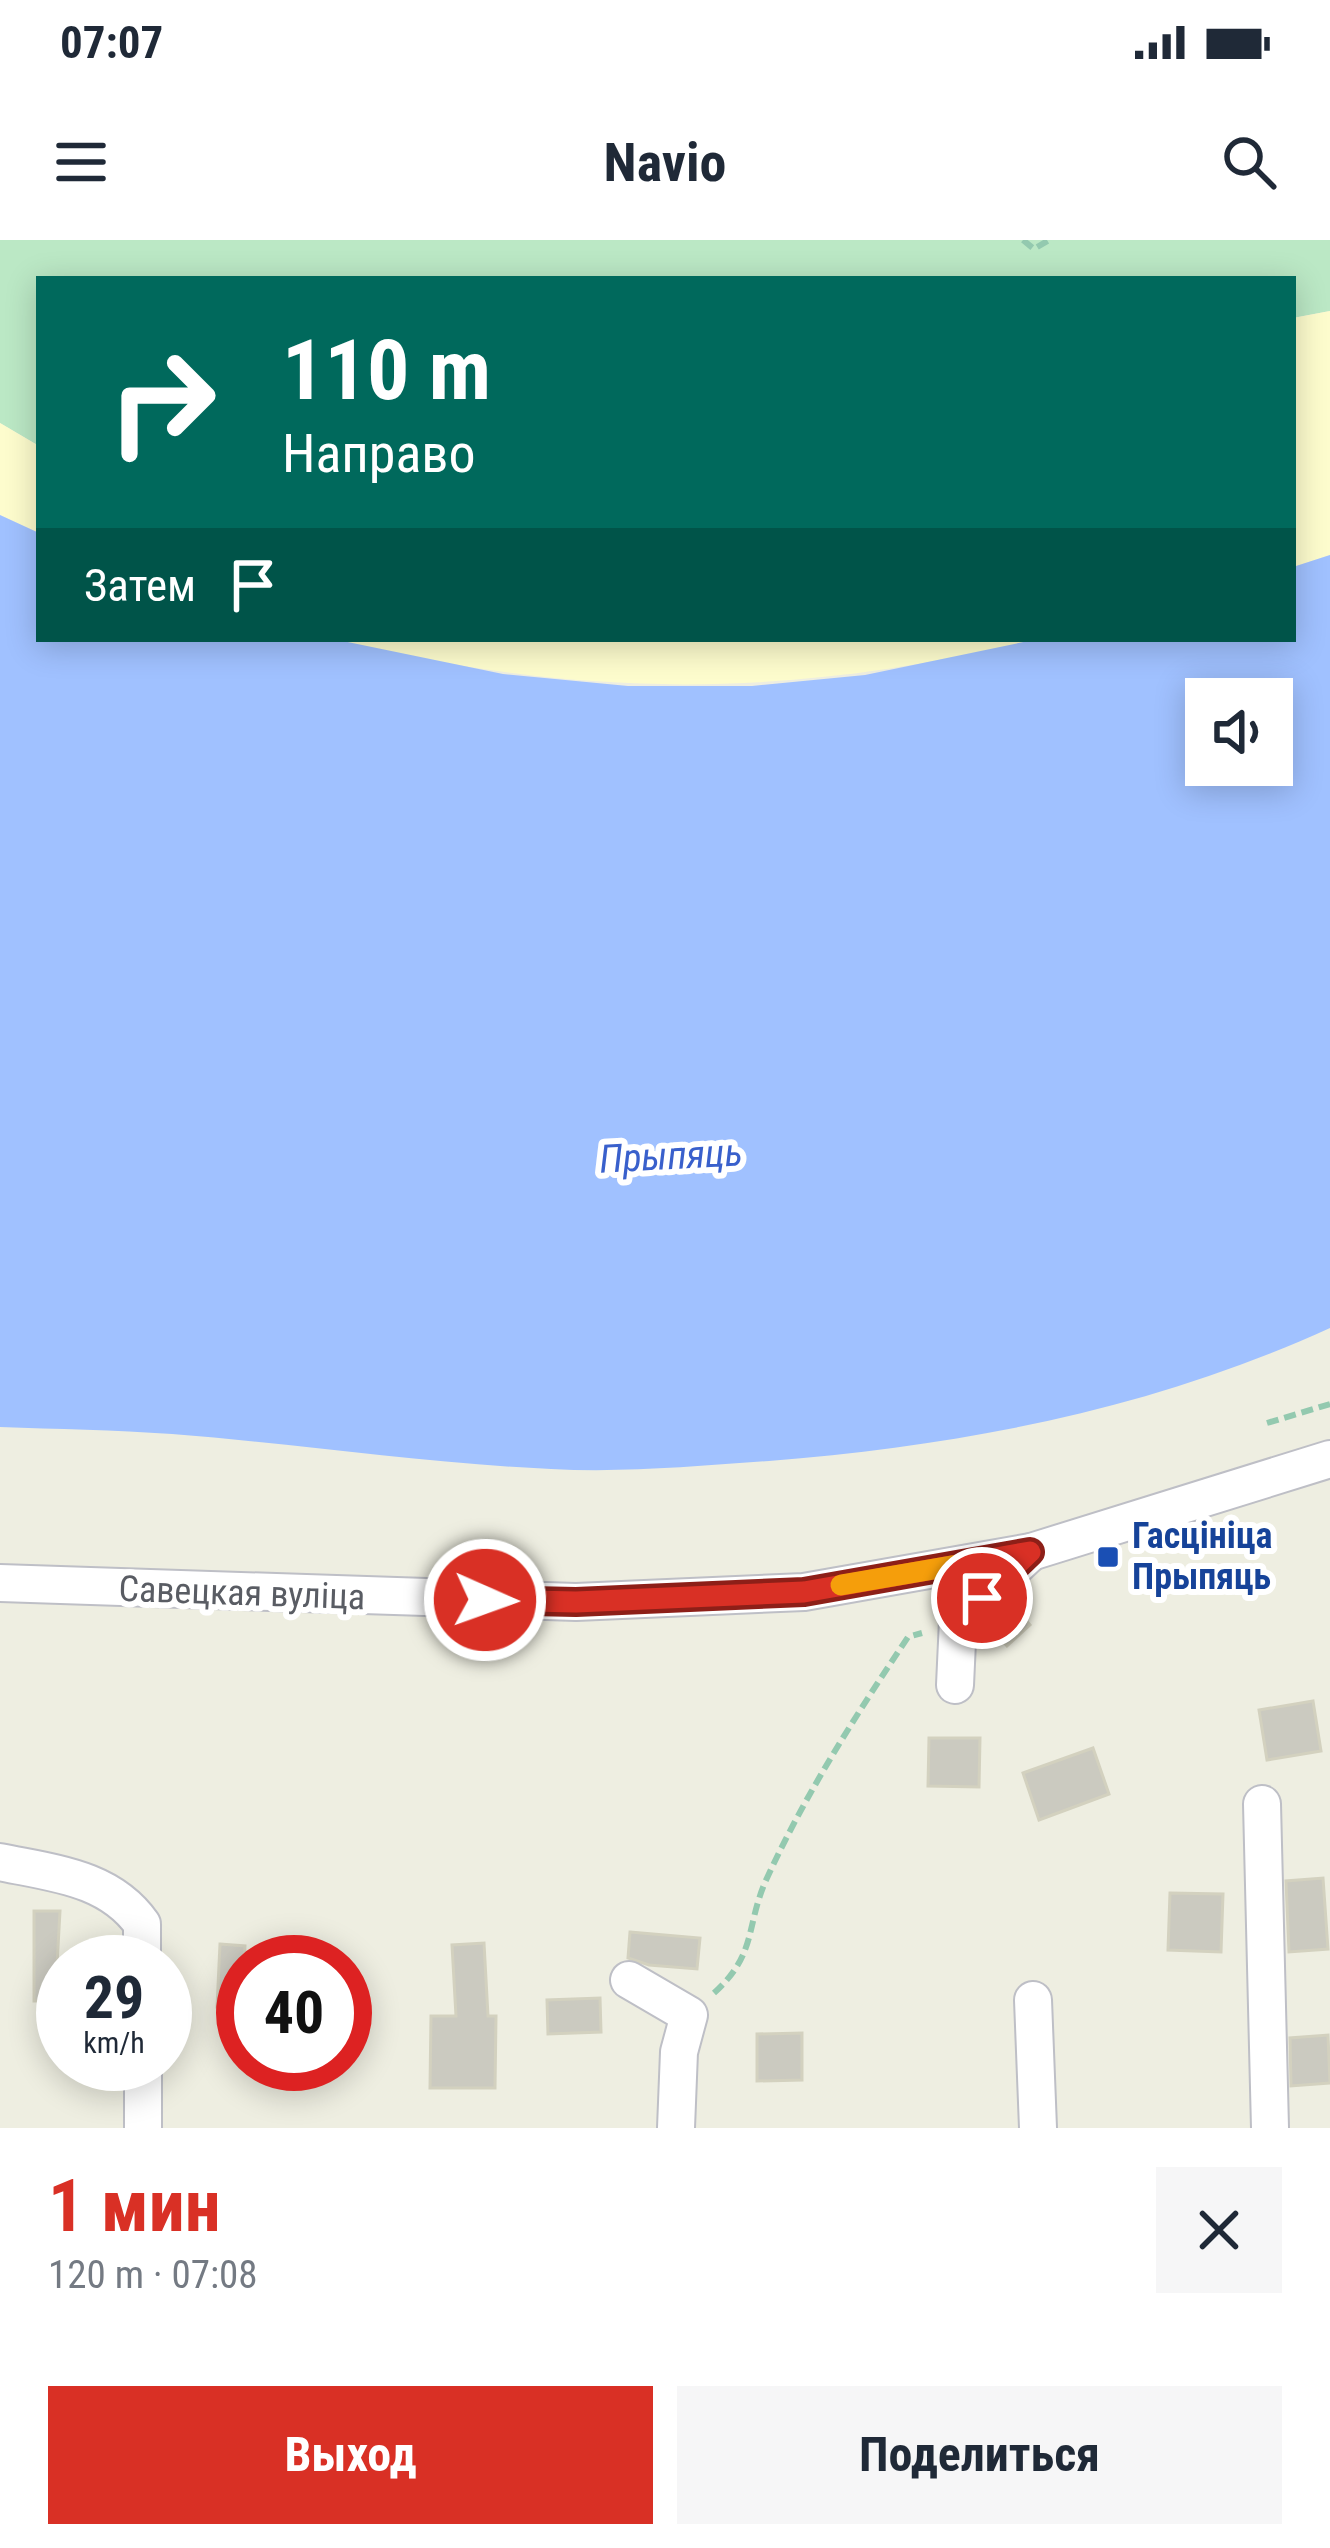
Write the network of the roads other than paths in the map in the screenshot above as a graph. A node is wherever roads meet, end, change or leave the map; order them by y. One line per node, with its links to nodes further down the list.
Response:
1 (1330, 1459): 2 (street, Савецкая вуліца)
2 (1030, 1552): 3 (street, Савецкая вуліца); 4 (street)
3 (0, 1583)
4 (955, 1685)
5 (1262, 1804): 14 (street)
6 (0, 1862): 7 (street)
7 (142, 1935)
8 (628, 1980): 12 (street)
9 (1033, 2000): 13 (street)
10 (143, 2091): 11 (street)
11 (143, 2128)
12 (676, 2128)
13 (1038, 2128)
14 (1270, 2128)

